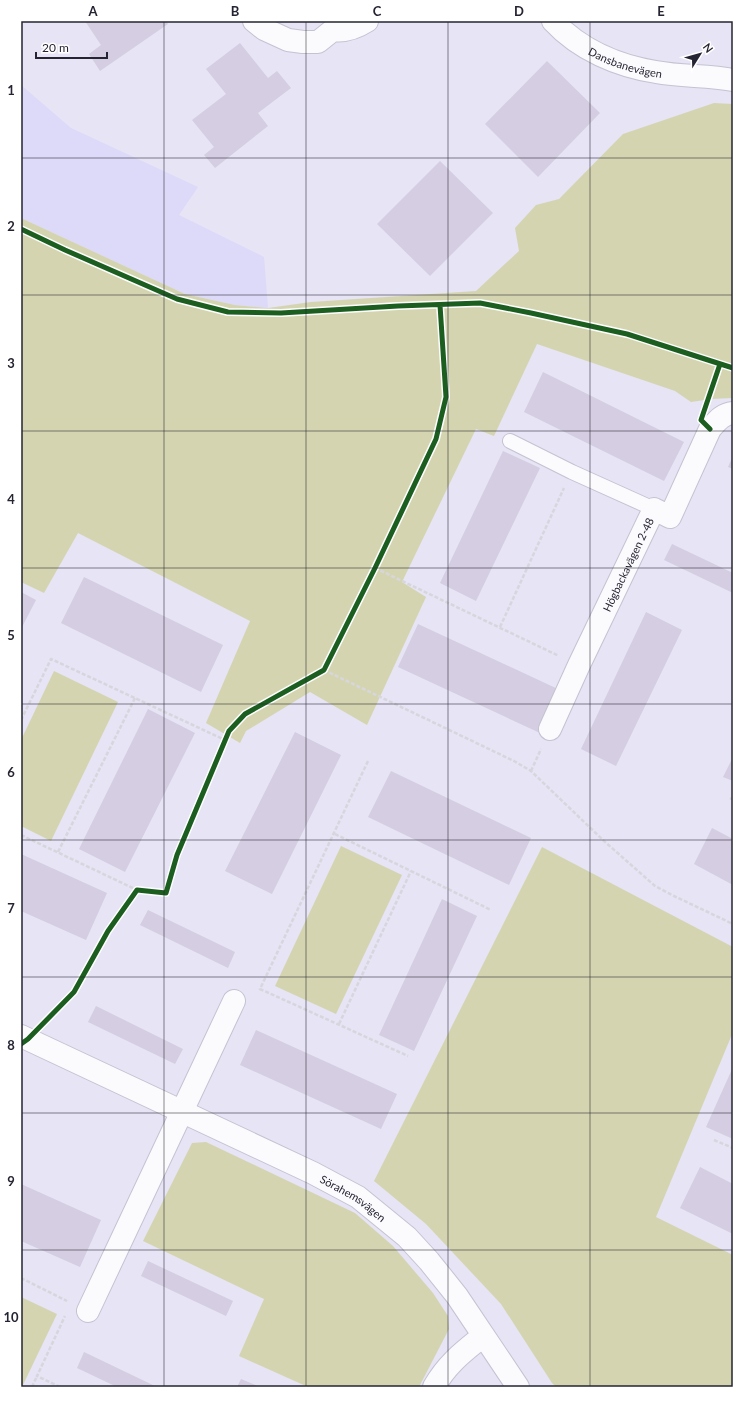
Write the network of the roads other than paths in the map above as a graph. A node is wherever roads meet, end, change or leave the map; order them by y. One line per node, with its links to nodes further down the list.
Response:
1 (254, 21): 4 (street)
2 (367, 21): 4 (street)
3 (553, 21): 5 (street, Dansbanevägen)
4 (330, 26)
5 (733, 80)
6 (733, 413): 8 (street, Högbackavägen 2-48)
7 (510, 441): 8 (lane)
8 (654, 509): 9 (street, Högbackavägen 2-48)
9 (550, 728)
10 (234, 1001): 12 (street)
11 (21, 1036): 12 (street, Sörahemsvägen)
12 (182, 1112): 13 (street); 14 (street, Sörahemsvägen)
13 (76, 1308)
14 (483, 1336): 15 (street); 16 (street, Sörahemsvägen)
15 (434, 1387)
16 (518, 1387)

